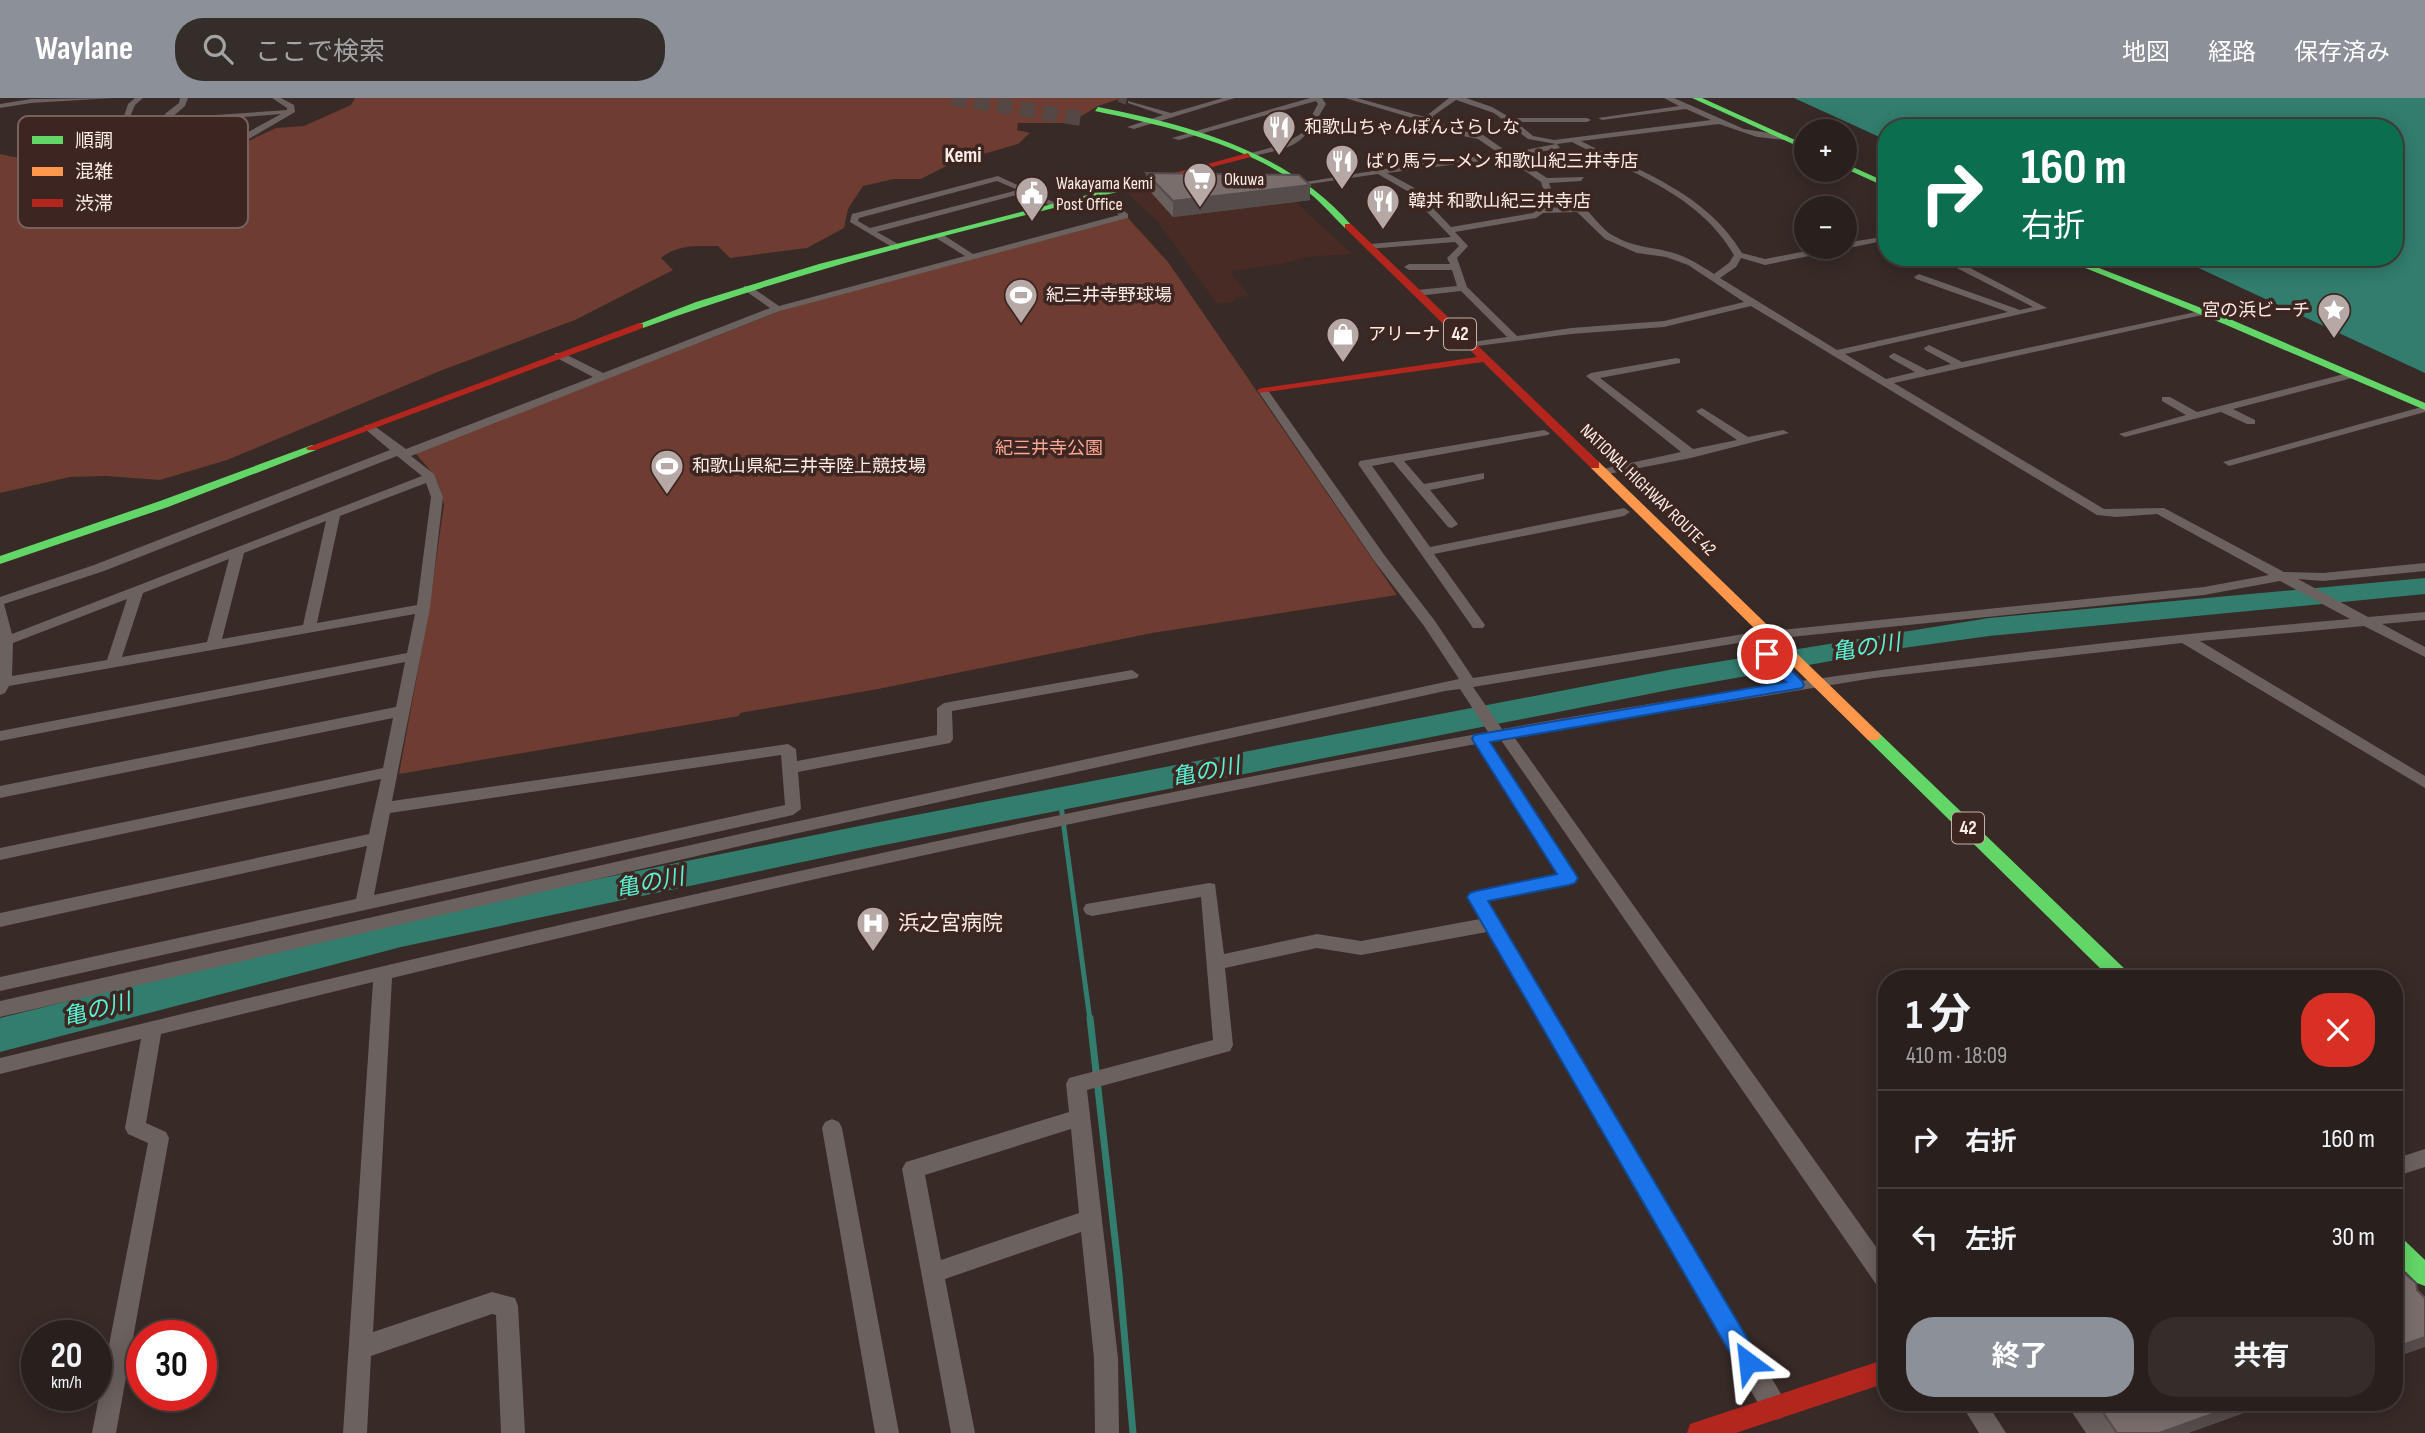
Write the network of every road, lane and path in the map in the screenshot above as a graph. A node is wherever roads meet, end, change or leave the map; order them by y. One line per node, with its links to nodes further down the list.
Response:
1 (110, 98): 10 (street)
2 (139, 98): 17 (street)
3 (184, 98): 18 (street)
4 (276, 98): 15 (street)
5 (1231, 98): 20 (street)
6 (1318, 98): 28 (street); 36 (street)
7 (1349, 98): 23 (street)
8 (1455, 98): 23 (street); 24 (street)
9 (1668, 98): 12 (street)
10 (76, 99): 13 (street)
11 (1130, 102): 20 (street)
12 (1693, 102): 21 (street); 26 (street); 31 (main road)
13 (3, 105): 16 (street)
14 (1098, 109): 20 (main road, NATIONAL HIGHWAY ROUTE 42 / 42)
15 (291, 111): 19 (street); 29 (street)
16 (8, 114)
17 (127, 116)
18 (168, 116)
19 (228, 116)
20 (1162, 117): 27 (street); 28 (main road, NATIONAL HIGHWAY ROUTE 42 / 42)
21 (1602, 118)
22 (1084, 119): 27 (main road, NATIONAL HIGHWAY ROUTE 42 / 42)
23 (1429, 120): 35 (street)
24 (1508, 120): 25 (street); 33 (street)
25 (1587, 120)
26 (1724, 121): 31 (street); 32 (street)
27 (1131, 127): 30 (main road, NATIONAL HIGHWAY ROUTE 42 / 42)
28 (1196, 133): 30 (street); 36 (main road, NATIONAL HIGHWAY ROUTE 42 / 42)
29 (248, 136)
30 (1176, 138): 36 (main road, NATIONAL HIGHWAY ROUTE 42 / 42)
31 (1785, 138): 34 (main road)
32 (1574, 140): 33 (street); 57 (street)
33 (1553, 142): 35 (street)
34 (1794, 142)
35 (1507, 156): 38 (street); 41 (street)
36 (1242, 157): 42 (main road, NATIONAL HIGHWAY ROUTE 42 / 42); 44 (main road); 75 (main road, NATIONAL HIGHWAY ROUTE 42 / 42)
37 (1857, 171): 40 (main road)
38 (1380, 172): 42 (street); 47 (street)
39 (1581, 179): 41 (street)
40 (1878, 180)
41 (1545, 181): 46 (street)
42 (1303, 183): 54 (main road, NATIONAL HIGHWAY ROUTE 42 / 42)
43 (1024, 191): 45 (street); 48 (street); 48 (street)
44 (1098, 193): 45 (main road); 59 (street)
45 (1056, 205): 49 (main road)
46 (1580, 209): 47 (street); 56 (street)
47 (1450, 230): 50 (street)
48 (869, 231): 53 (street)
49 (939, 236): 53 (main road); 59 (street)
50 (1458, 239): 54 (street); 63 (street)
51 (1873, 240): 52 (street)
52 (1857, 243)
53 (897, 247): 66 (main road)
54 (1370, 247): 68 (main road, NATIONAL HIGHWAY ROUTE 42 / 42)
55 (1686, 250): 56 (street)
56 (1668, 254): 64 (street)
57 (1739, 255): 58 (street); 64 (street)
58 (1794, 256)
59 (972, 257): 70 (street)
60 (1960, 266): 72 (street)
61 (2085, 266): 71 (main road)
62 (1409, 267): 63 (street)
63 (1454, 267): 67 (street)
64 (1715, 277): 69 (street)
65 (1919, 278): 72 (street)
66 (747, 288): 70 (street); 77 (main road)
67 (1462, 288): 68 (street); 73 (street)
68 (1417, 293): 75 (main road, NATIONAL HIGHWAY ROUTE 42 / 42)
69 (1752, 303): 73 (street); 76 (street)
70 (777, 309): 83 (street)
71 (2202, 312): 80 (street); 82 (main road)
72 (2019, 313): 76 (street)
73 (1515, 339): 75 (street)
74 (1929, 348): 80 (street)
75 (1471, 353): 85 (main road); 93 (main road, NATIONAL HIGHWAY ROUTE 42 / 42); 101 (main road, NATIONAL HIGHWAY ROUTE 42 / 42)
76 (1837, 353): 84 (street)
77 (559, 355): 83 (street); 92 (main road)
78 (1894, 356): 81 (street)
79 (1676, 361): 98 (street)
80 (1962, 366): 81 (street)
81 (1925, 373): 84 (street)
82 (2352, 375): 87 (main road); 88 (street)
83 (602, 377): 97 (street)
84 (1885, 382): 112 (street)
85 (1262, 391): 130 (street)
86 (2166, 399): 90 (street)
87 (2425, 408): 100 (street)
88 (2222, 409): 90 (street); 91 (street)
89 (1702, 411): 96 (street)
90 (2196, 416): 95 (street)
91 (2251, 422)
92 (369, 427): 97 (street); 110 (main road)
93 (1544, 433): 99 (street); 105 (main road, NATIONAL HIGHWAY ROUTE 42 / 42)
94 (1783, 433): 96 (street)
95 (2125, 434)
96 (1746, 441): 98 (street)
97 (403, 452): 103 (street); 114 (street)
98 (1691, 454): 101 (street)
99 (1396, 458): 104 (street); 109 (street)
100 (2229, 462)
101 (1602, 473): 121 (main road, NATIONAL HIGHWAY ROUTE 42 / 42)
102 (1480, 476): 104 (street)
103 (430, 477): 106 (street); 116 (street)
104 (1422, 488): 107 (street)
105 (1624, 512): 109 (street); 123 (main road, NATIONAL HIGHWAY ROUTE 42 / 42)
106 (334, 514): 108 (street); 120 (street)
107 (1452, 524)
108 (238, 551): 113 (street); 125 (street)
109 (1426, 552): 119 (street)
110 (0, 560)
111 (2425, 567): 112 (street)
112 (2287, 579): 118 (street); 121 (street)
113 (137, 590): 124 (street); 128 (street)
114 (0, 601)
115 (0, 607): 124 (street)
116 (423, 608): 120 (street); 127 (street)
117 (2425, 616): 118 (street)
118 (2362, 619): 122 (street); 126 (street)
119 (1478, 625)
120 (309, 628): 125 (street)
121 (1771, 637): 123 (street); 131 (main road, NATIONAL HIGHWAY ROUTE 42 / 42)
122 (2183, 637): 131 (street); 138 (street)
123 (1752, 639): 130 (street); 131 (main road, NATIONAL HIGHWAY ROUTE 42 / 42)
124 (4, 642): 132 (street)
125 (213, 645): 128 (street)
126 (2425, 653)
127 (413, 656): 133 (street); 134 (street)
128 (113, 663): 132 (street)
129 (1132, 675): 136 (street)
130 (1466, 684): 135 (street); 151 (street)
131 (1806, 684): 135 (street); 148 (main road, NATIONAL HIGHWAY ROUTE 42 / 42)
132 (1, 685)
133 (402, 711): 137 (street); 139 (street)
134 (0, 736)
135 (1495, 736): 146 (street); 149 (street); 160 (street)
136 (789, 768): 140 (street); 143 (street)
137 (390, 772): 140 (street); 142 (street)
138 (2425, 783)
139 (0, 792)
140 (383, 808): 141 (street)
141 (377, 838): 143 (street); 145 (street)
142 (0, 854)
143 (364, 902): 150 (street)
144 (1092, 909): 147 (street)
145 (0, 920)
146 (1492, 924): 147 (street); 165 (street)
147 (1217, 963): 154 (street)
148 (2113, 970)
149 (383, 973): 152 (street); 163 (street)
150 (0, 984)
151 (0, 1009)
152 (152, 1029): 153 (street); 167 (street)
153 (0, 1066)
154 (1079, 1118): 158 (street); 161 (street)
155 (832, 1128): 170 (street)
156 (2425, 1158): 157 (street)
157 (2403, 1165)
158 (1090, 1219): 161 (street); 172 (street)
159 (2403, 1254): 162 (main road)
160 (1878, 1268)
161 (933, 1273): 171 (street)
162 (2425, 1275)
163 (360, 1348): 168 (street); 169 (street)
164 (1878, 1374): 165 (main road)
165 (1775, 1408): 173 (main road)
166 (1978, 1411): 174 (street)
167 (104, 1433)
168 (355, 1433)
169 (513, 1433)
170 (887, 1433)
171 (962, 1433)
172 (1107, 1433)
173 (1699, 1433)
174 (1994, 1433)

